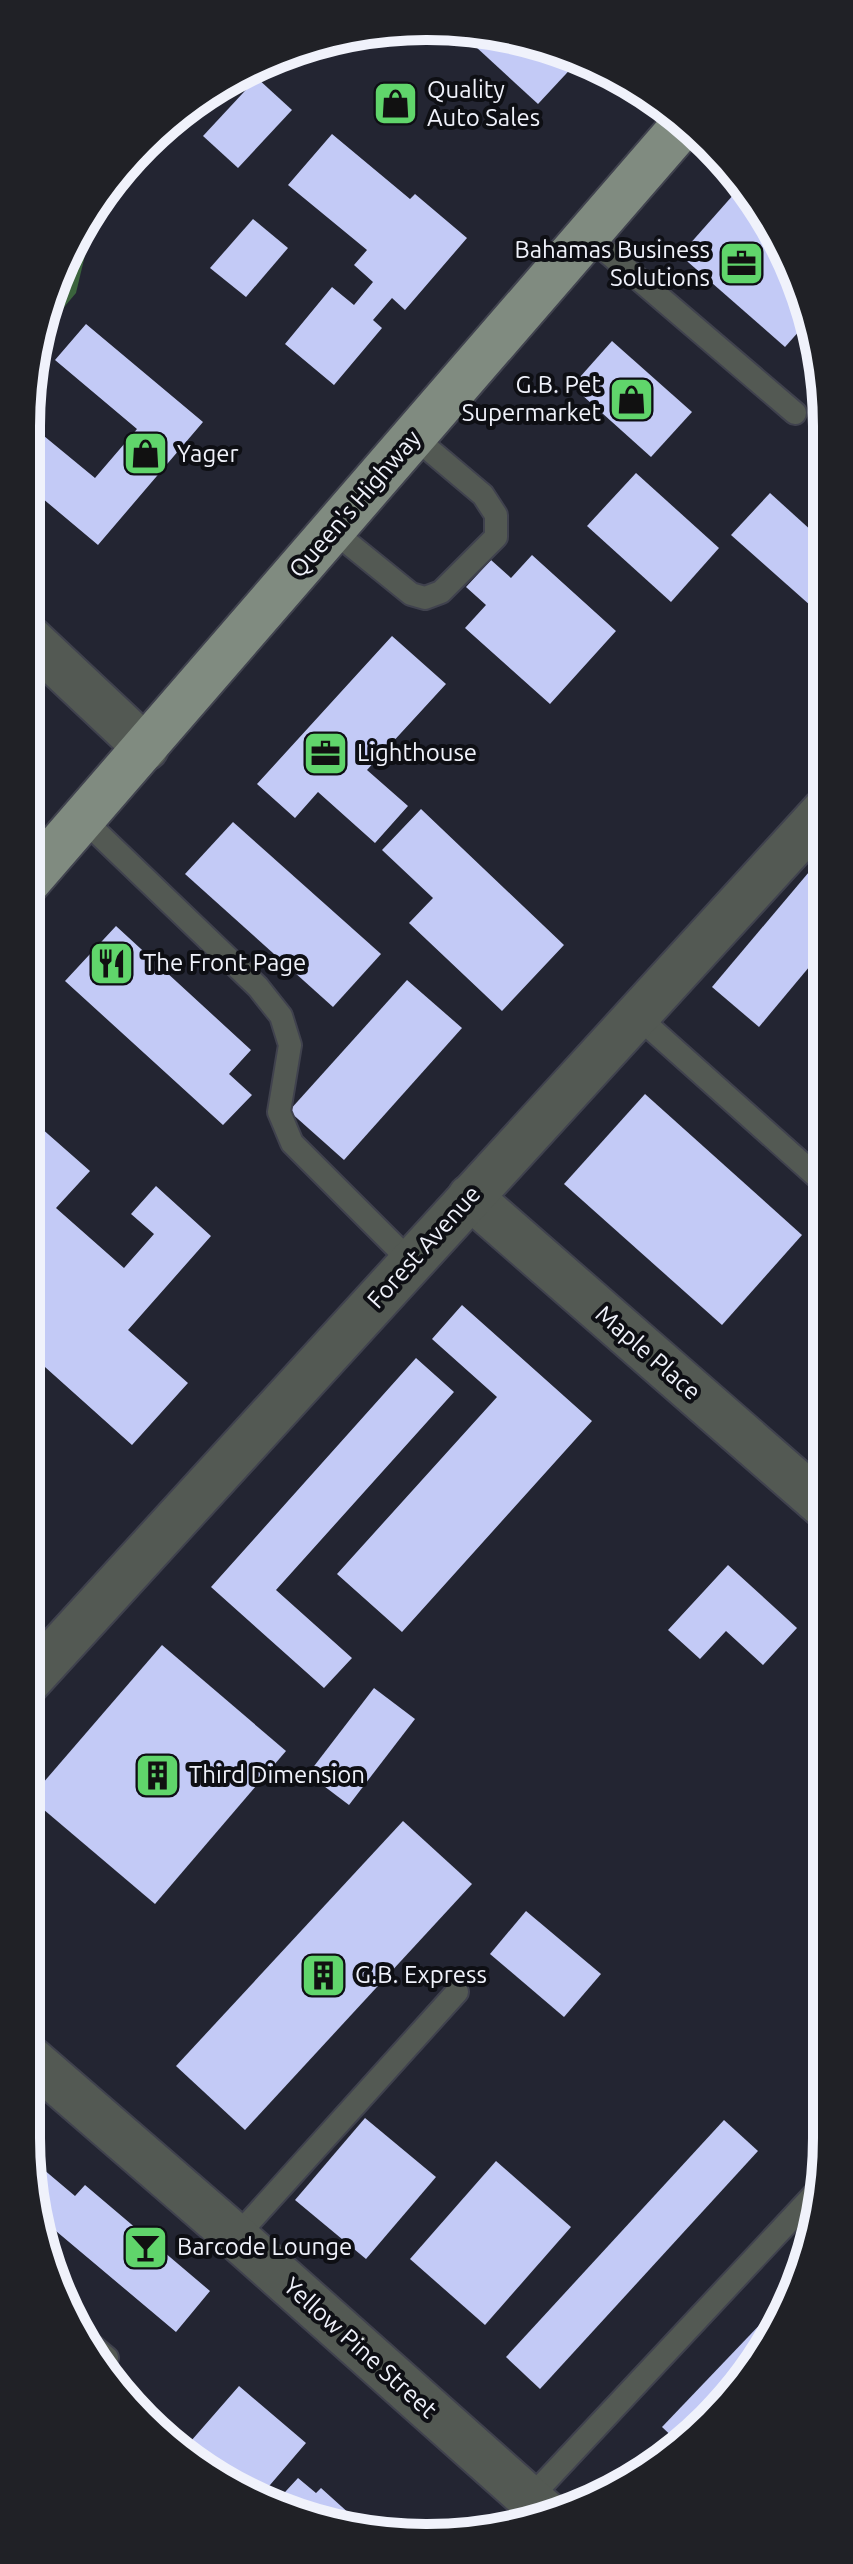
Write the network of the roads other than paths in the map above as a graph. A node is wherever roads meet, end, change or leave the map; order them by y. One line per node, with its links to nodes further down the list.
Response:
1 (677, 132): 2 (main road, Queen's Highway)
2 (587, 235): 3 (lane); 4 (main road, Queen's Highway)
3 (795, 413)
4 (413, 436): 5 (main road, Queen's Highway); 5 (lane)
5 (332, 530): 7 (main road, Queen's Highway)
6 (40, 648): 7 (street)
7 (146, 748): 8 (main road, Queen's Highway)
8 (83, 819): 10 (main road, Queen's Highway); 14 (lane)
9 (813, 823): 11 (street, Forest Avenue)
10 (40, 868)
11 (636, 1015): 12 (lane); 13 (street, Forest Avenue)
12 (813, 1173)
13 (470, 1197): 14 (street, Forest Avenue); 15 (street, Maple Place)
14 (411, 1262): 16 (street, Forest Avenue)
15 (813, 1497)
16 (40, 1669)
17 (457, 1992): 20 (lane)
18 (40, 2067): 20 (street, Yellow Pine Street)
19 (808, 2202): 21 (lane)
20 (236, 2237): 21 (street, Yellow Pine Street)
21 (540, 2507)

